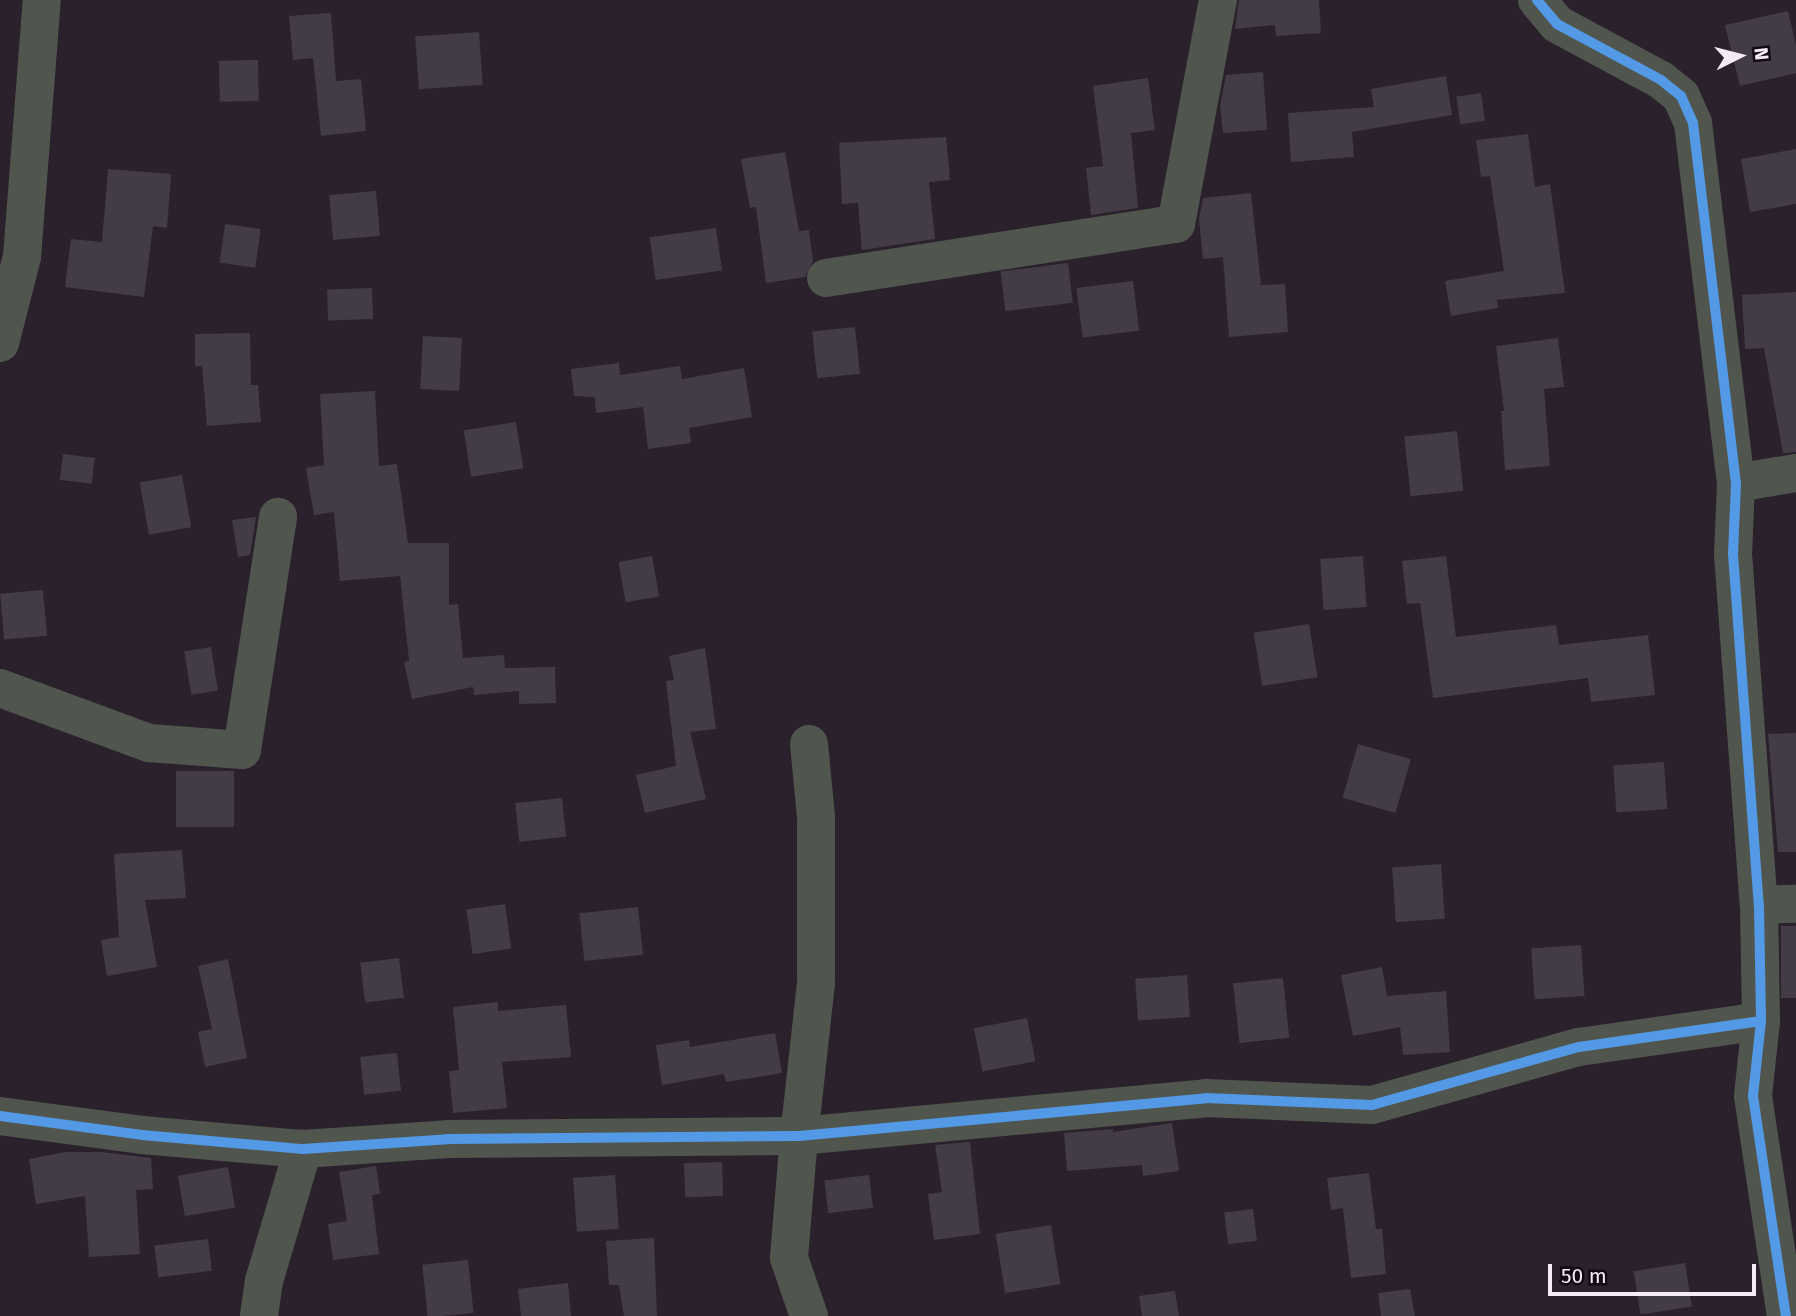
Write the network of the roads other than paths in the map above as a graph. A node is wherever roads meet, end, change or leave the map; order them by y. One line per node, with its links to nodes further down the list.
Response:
1 (41, 0): 5 (street)
2 (1218, 0): 4 (street)
3 (1537, 0): 7 (street)
4 (826, 278)
5 (0, 343)
6 (1796, 473): 7 (street)
7 (1736, 483): 12 (street)
8 (278, 517): 9 (street)
9 (0, 688)
10 (809, 744): 15 (street)
11 (1796, 904): 12 (street)
12 (1759, 905): 13 (street)
13 (1762, 1021): 15 (street); 19 (street)
14 (0, 1116): 16 (street)
15 (799, 1136): 16 (street); 18 (street)
16 (303, 1149): 17 (street)
17 (259, 1316)
18 (809, 1316)
19 (1786, 1316)

